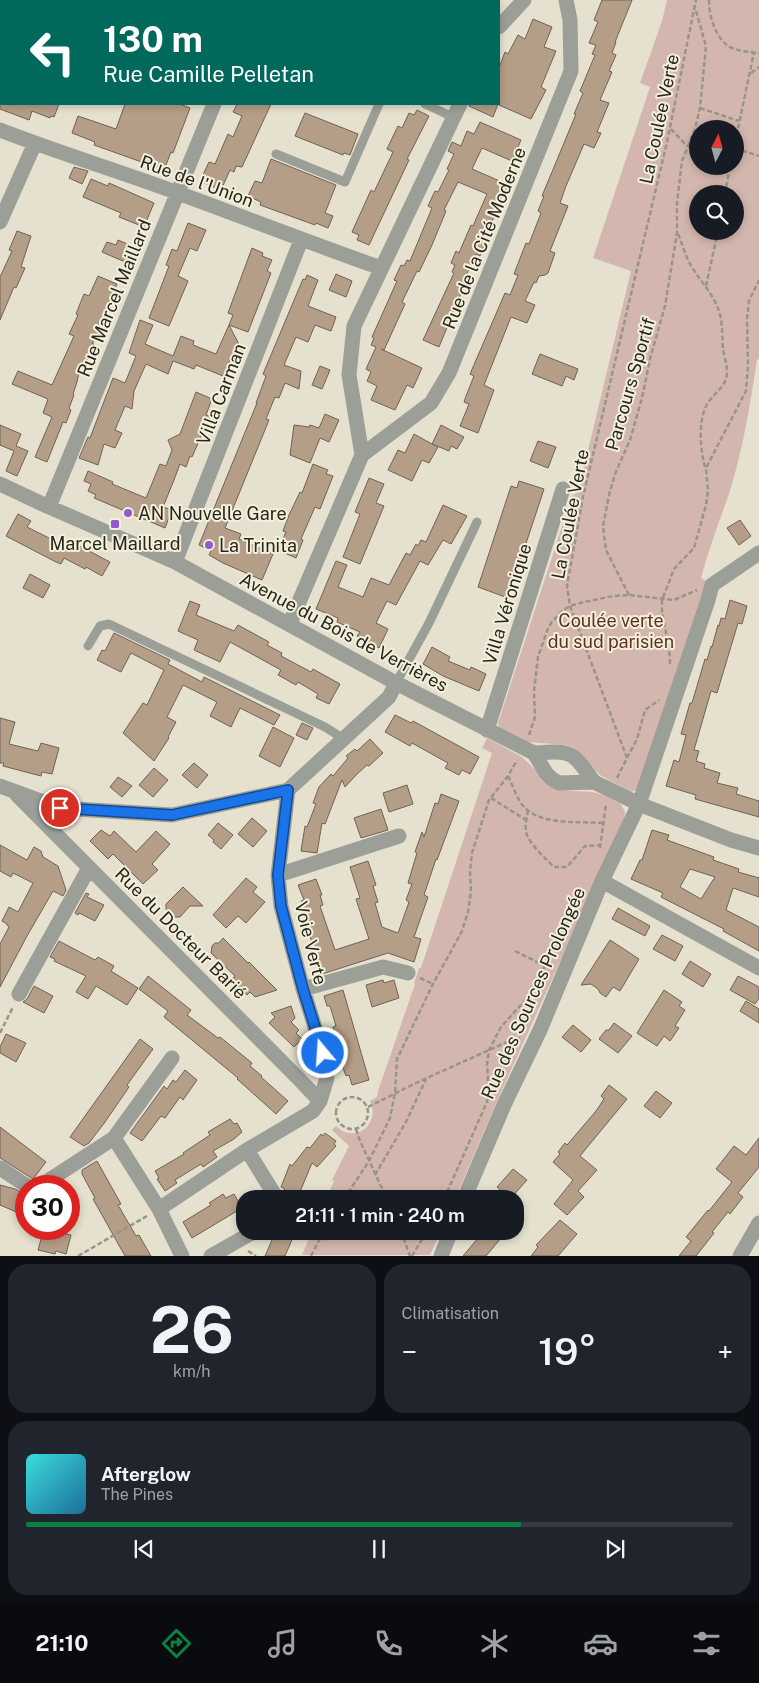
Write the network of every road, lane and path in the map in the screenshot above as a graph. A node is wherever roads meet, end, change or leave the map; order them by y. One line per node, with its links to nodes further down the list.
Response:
1 (524, 0): 6 (street)
2 (566, 0): 33 (street, Rue de la Cité Moderne)
3 (696, 0): 5 (path, La Coulée Verte)
4 (708, 0): 7 (path)
5 (695, 9): 14 (path, Parcours Sportif); 18 (path, La Coulée Verte)
6 (500, 26)
7 (754, 52): 8 (path); 10 (path)
8 (759, 53)
9 (759, 67): 10 (path)
10 (750, 74): 17 (path)
11 (214, 105): 25 (street, Rue Marcel Maillard)
12 (379, 105): 23 (lane)
13 (430, 105): 15 (lane)
14 (700, 108): 16 (path); 21 (path, Parcours Sportif)
15 (457, 110): 30 (street)
16 (734, 120)
17 (740, 120)
18 (670, 128): 21 (path); 44 (path, La Coulée Verte)
19 (0, 130): 20 (street, Rue de l'Union)
20 (35, 144): 25 (street, Rue de l'Union); 26 (street)
21 (687, 146): 27 (path, Parcours Sportif)
22 (744, 151): 24 (path)
23 (276, 154)
24 (759, 156)
25 (177, 192): 28 (street, Rue de l'Union); 37 (street, Rue Marcel Maillard)
26 (0, 222)
27 (677, 233): 32 (path, Parcours Sportif); 42 (path, Parcours Sportif)
28 (301, 240): 30 (street, Rue de l'Union); 40 (street, Villa Carman)
29 (716, 240): 32 (path)
30 (381, 268): 33 (street)
31 (759, 280): 34 (path)
32 (706, 286): 34 (path, Parcours Sportif)
33 (362, 454): 45 (street)
34 (706, 468): 43 (path, Parcours Sportif)
35 (0, 484): 37 (street, Avenue du Bois de Verrières)
36 (563, 489): 50 (street, Villa Véronique)
37 (49, 507): 40 (street, Avenue du Bois de Verrières)
38 (477, 522): 48 (lane)
39 (759, 552): 41 (street)
40 (175, 562): 45 (street, Avenue du Bois de Verrières)
41 (712, 585): 43 (path); 61 (street, Rue des Sources Prolongée)
42 (629, 595): 43 (path); 44 (path)
43 (662, 600): 47 (path)
44 (570, 606): 52 (path); 53 (path, La Coulée Verte)
45 (290, 623): 48 (street, Avenue du Bois de Verrières)
46 (88, 646): 51 (lane)
47 (670, 665)
48 (396, 683): 50 (street, Avenue du Bois de Verrières); 51 (street)
49 (662, 693): 53 (path)
50 (487, 730): 52 (street, Avenue du Bois de Verrières)
51 (344, 739): 57 (street)
52 (528, 750): 54 (path); 55 (street); 55 (street)
53 (627, 758): 58 (path)
54 (508, 776): 60 (path); 62 (path)
55 (594, 782): 58 (street)
56 (0, 786): 59 (street)
57 (288, 790): 59 (street); 70 (street, Voie Verte)
58 (611, 791): 61 (street); 64 (path)
59 (14, 792): 69 (street, Rue du Docteur Barié)
60 (491, 798): 63 (path); 84 (path)
61 (639, 804): 67 (street); 71 (street, Rue des Sources Prolongée)
62 (528, 810): 63 (path); 64 (path)
63 (526, 820): 66 (path)
64 (603, 823): 66 (path)
65 (399, 836): 70 (street)
66 (601, 845): 68 (path)
67 (759, 848)
68 (598, 856)
69 (90, 868): 78 (street); 85 (street, Rue du Docteur Barié)
70 (278, 875): 77 (street, Voie Verte)
71 (602, 881): 75 (street); 80 (street, Rue des Sources Prolongée)
72 (578, 897): 74 (path)
73 (515, 951): 74 (path)
74 (545, 966): 81 (path)
75 (759, 968)
76 (408, 973): 77 (street)
77 (303, 989): 85 (street, Voie Verte)
78 (20, 994): 79 (path)
79 (0, 1033)
80 (534, 1042): 81 (path); 99 (street, Rue des Sources Prolongée)
81 (489, 1050): 83 (path); 98 (path)
82 (172, 1058): 88 (street)
83 (426, 1078): 84 (path); 93 (path)
84 (395, 1093): 86 (path); 90 (path)
85 (320, 1101): 89 (street)
86 (368, 1107): 87 (path); 87 (path)
87 (356, 1129): 90 (path)
88 (114, 1138): 92 (street); 100 (street)
89 (247, 1150): 95 (street); 100 (street)
90 (369, 1161): 93 (path); 96 (path)
91 (0, 1168): 94 (street)
92 (57, 1175)
93 (375, 1175): 97 (path)
94 (15, 1178)
95 (272, 1190)
96 (350, 1190)
97 (382, 1190)
98 (448, 1190)
99 (468, 1190)
100 (159, 1209): 107 (path); 108 (street)
101 (759, 1223): 113 (street)
102 (239, 1240): 109 (street)
103 (319, 1240): 110 (path)
104 (405, 1240): 111 (path)
105 (421, 1240): 111 (path)
106 (447, 1240): 112 (street)
107 (78, 1256)
108 (182, 1256)
109 (211, 1256)
110 (311, 1256)
111 (411, 1256)
112 (441, 1256)
113 (740, 1256)

